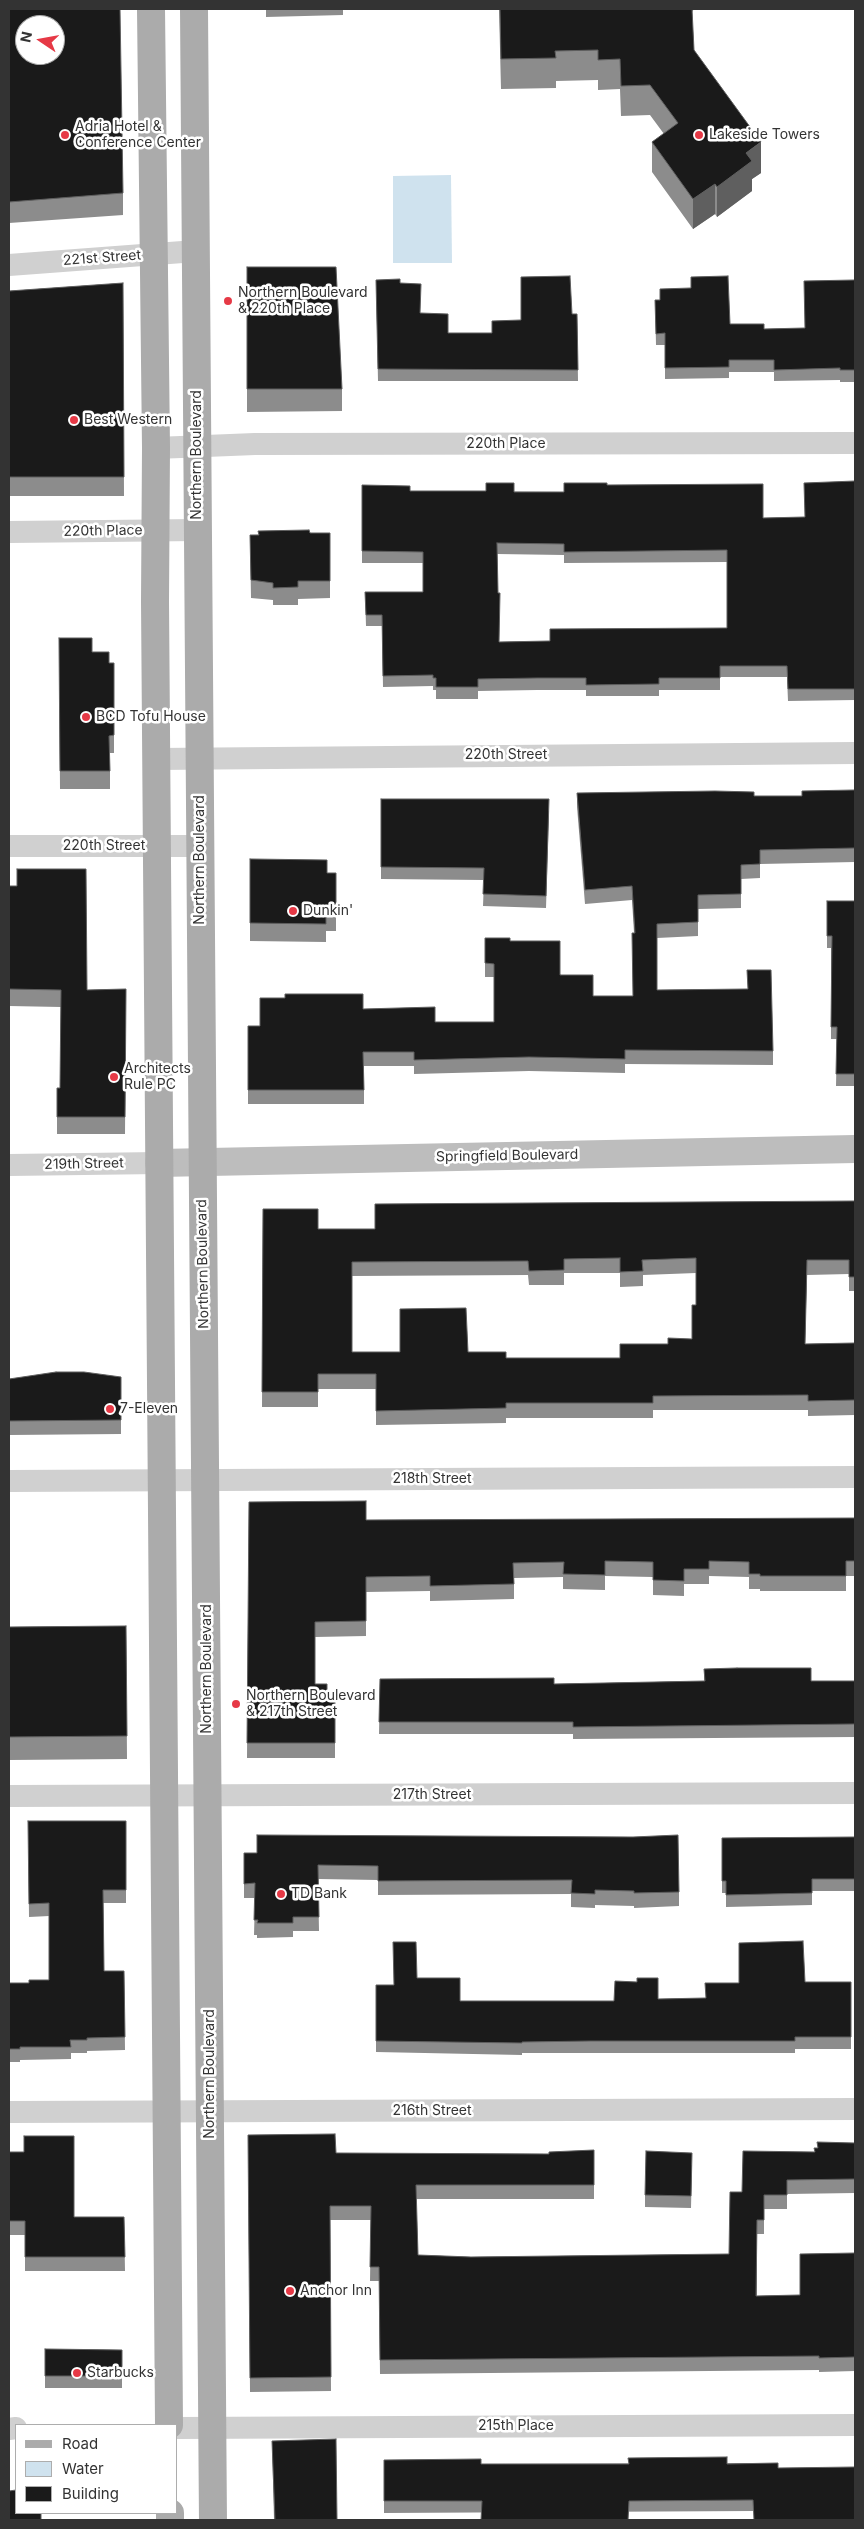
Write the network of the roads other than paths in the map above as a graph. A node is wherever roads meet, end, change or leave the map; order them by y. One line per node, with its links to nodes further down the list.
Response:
1 (151, 9): 4 (main road)
2 (194, 9): 3 (main road, Northern Boulevard)
3 (196, 251): 4 (street, 221st Street); 7 (main road, Northern Boulevard)
4 (153, 255): 5 (street, 221st Street); 8 (main road)
5 (9, 266)
6 (855, 443): 7 (street, 220th Place)
7 (198, 446): 8 (street, 220th Place); 10 (main road, Northern Boulevard)
8 (156, 448): 9 (main road)
9 (155, 530): 10 (street, 220th Place); 11 (street, 220th Place); 14 (main road)
10 (198, 530): 13 (main road, Northern Boulevard)
11 (9, 532)
12 (855, 752): 13 (street, 220th Street)
13 (200, 758): 14 (street, 220th Street); 17 (main road, Northern Boulevard)
14 (157, 759): 16 (main road)
15 (9, 846): 16 (street, 220th Street)
16 (157, 846): 17 (street, 220th Street); 19 (main road)
17 (200, 846): 20 (main road, Northern Boulevard)
18 (855, 1149): 20 (main road, Springfield Boulevard)
19 (160, 1163): 20 (main road, Springfield Boulevard); 21 (street, 219th Street); 23 (main road)
20 (203, 1163): 24 (main road, Northern Boulevard)
21 (9, 1165)
22 (855, 1477): 24 (street, 218th Street)
23 (162, 1480): 24 (street, 218th Street); 25 (street, 218th Street); 28 (main road)
24 (205, 1480): 29 (main road, Northern Boulevard)
25 (9, 1481)
26 (855, 1793): 29 (street, 217th Street)
27 (9, 1796): 28 (street, 217th Street)
28 (164, 1796): 29 (street, 217th Street); 33 (main road)
29 (208, 1796): 31 (main road, Northern Boulevard)
30 (855, 2109): 31 (street, 216th Street)
31 (210, 2111): 33 (street, 216th Street); 37 (main road, Northern Boulevard)
32 (9, 2112): 33 (street, 216th Street)
33 (167, 2112): 34 (main road)
34 (169, 2424)
35 (855, 2425): 37 (street, 215th Place)
36 (178, 2428): 37 (street, 215th Place)
37 (213, 2428): 38 (main road, Northern Boulevard)
38 (213, 2520)

